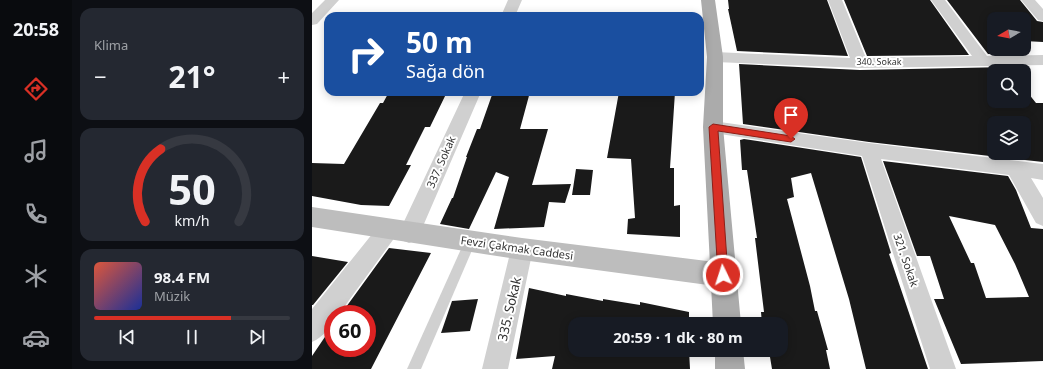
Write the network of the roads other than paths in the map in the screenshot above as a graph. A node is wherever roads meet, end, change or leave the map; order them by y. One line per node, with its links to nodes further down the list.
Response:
1 (332, 0): 9 (street)
2 (515, 0): 7 (street)
3 (708, 0): 10 (main road)
4 (835, 0): 13 (street)
5 (938, 0): 12 (street)
6 (1028, 0): 8 (street)
7 (510, 12)
8 (1043, 17)
9 (312, 21)
10 (714, 57): 13 (street, 340. Sokak); 15 (main road)
11 (1043, 60): 12 (street, 340. Sokak)
12 (982, 61): 13 (street, 340. Sokak)
13 (860, 63)
14 (471, 96): 21 (street, 337. Sokak)
15 (713, 127): 16 (street); 24 (main road)
16 (869, 150): 17 (street); 31 (street, 321. Sokak)
17 (1015, 168): 18 (street); 20 (street)
18 (1043, 172)
19 (312, 217): 21 (main road, Fevzi Çakmak Caddesi)
20 (1043, 217)
21 (399, 231): 22 (main road, Fevzi Çakmak Caddesi); 26 (street, 337. Sokak)
22 (470, 241): 23 (main road, Fevzi Çakmak Caddesi); 28 (lane)
23 (522, 249): 24 (main road, Fevzi Çakmak Caddesi); 29 (street, 335. Sokak)
24 (723, 275): 25 (main road)
25 (726, 317)
26 (312, 329)
27 (729, 357): 30 (main road)
28 (414, 369)
29 (495, 369)
30 (730, 369)
31 (943, 369)

